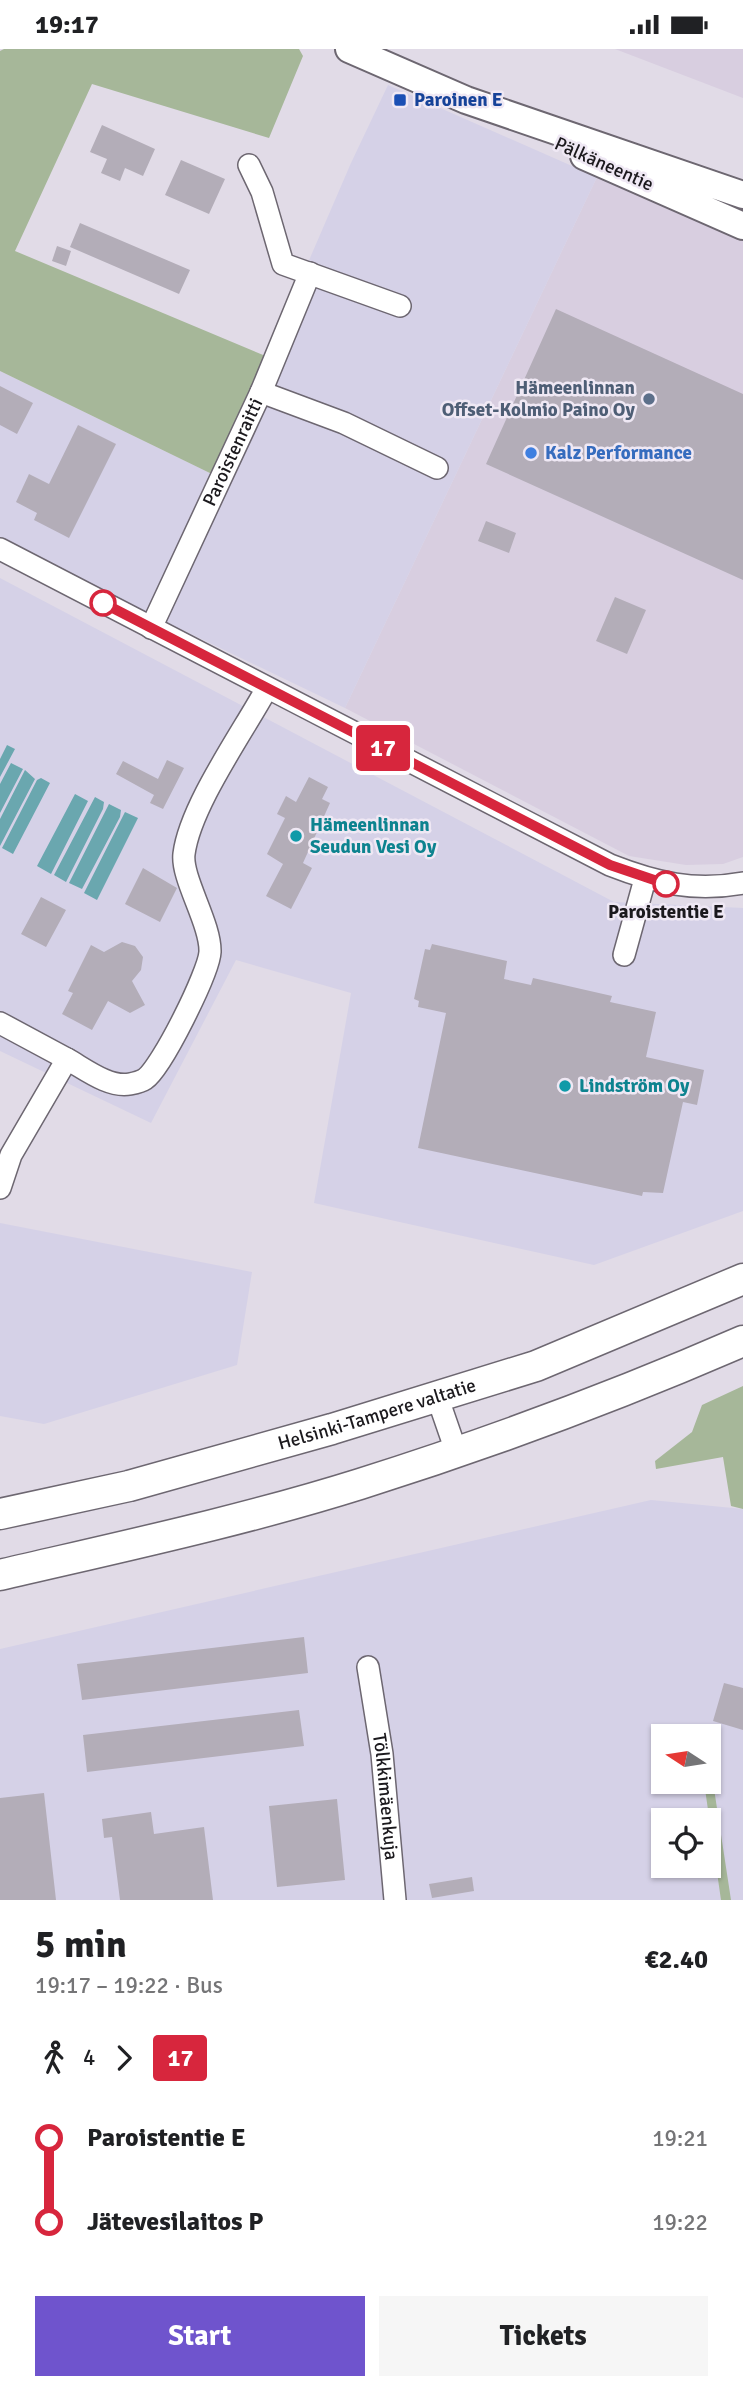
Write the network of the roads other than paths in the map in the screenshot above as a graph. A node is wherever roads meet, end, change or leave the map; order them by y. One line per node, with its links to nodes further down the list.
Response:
1 (349, 49): 2 (main road, Pälkäneentie)
2 (466, 100): 4 (main road, Pälkäneentie); 5 (main road, Pälkäneentie)
3 (249, 165): 6 (street)
4 (743, 195)
5 (743, 226)
6 (310, 273): 7 (street); 8 (street, Paroistenraitti)
7 (400, 306)
8 (261, 392): 9 (street); 11 (street, Paroistenraitti)
9 (437, 468)
10 (0, 549): 11 (street)
11 (150, 628): 12 (street)
12 (267, 688): 13 (street); 17 (street)
13 (645, 879): 14 (street); 15 (street)
14 (743, 883)
15 (624, 955)
16 (0, 1023): 17 (street)
17 (67, 1059): 18 (street)
18 (0, 1188)
19 (743, 1279): 21 (highway, Helsinki-Tampere valtatie)
20 (743, 1341): 22 (highway)
21 (437, 1396): 22 (street); 23 (highway, Helsinki-Tampere valtatie)
22 (456, 1451): 24 (highway)
23 (0, 1514)
24 (0, 1575)
25 (368, 1667): 26 (street, Tölkkimäenkuja)
26 (395, 1900)

